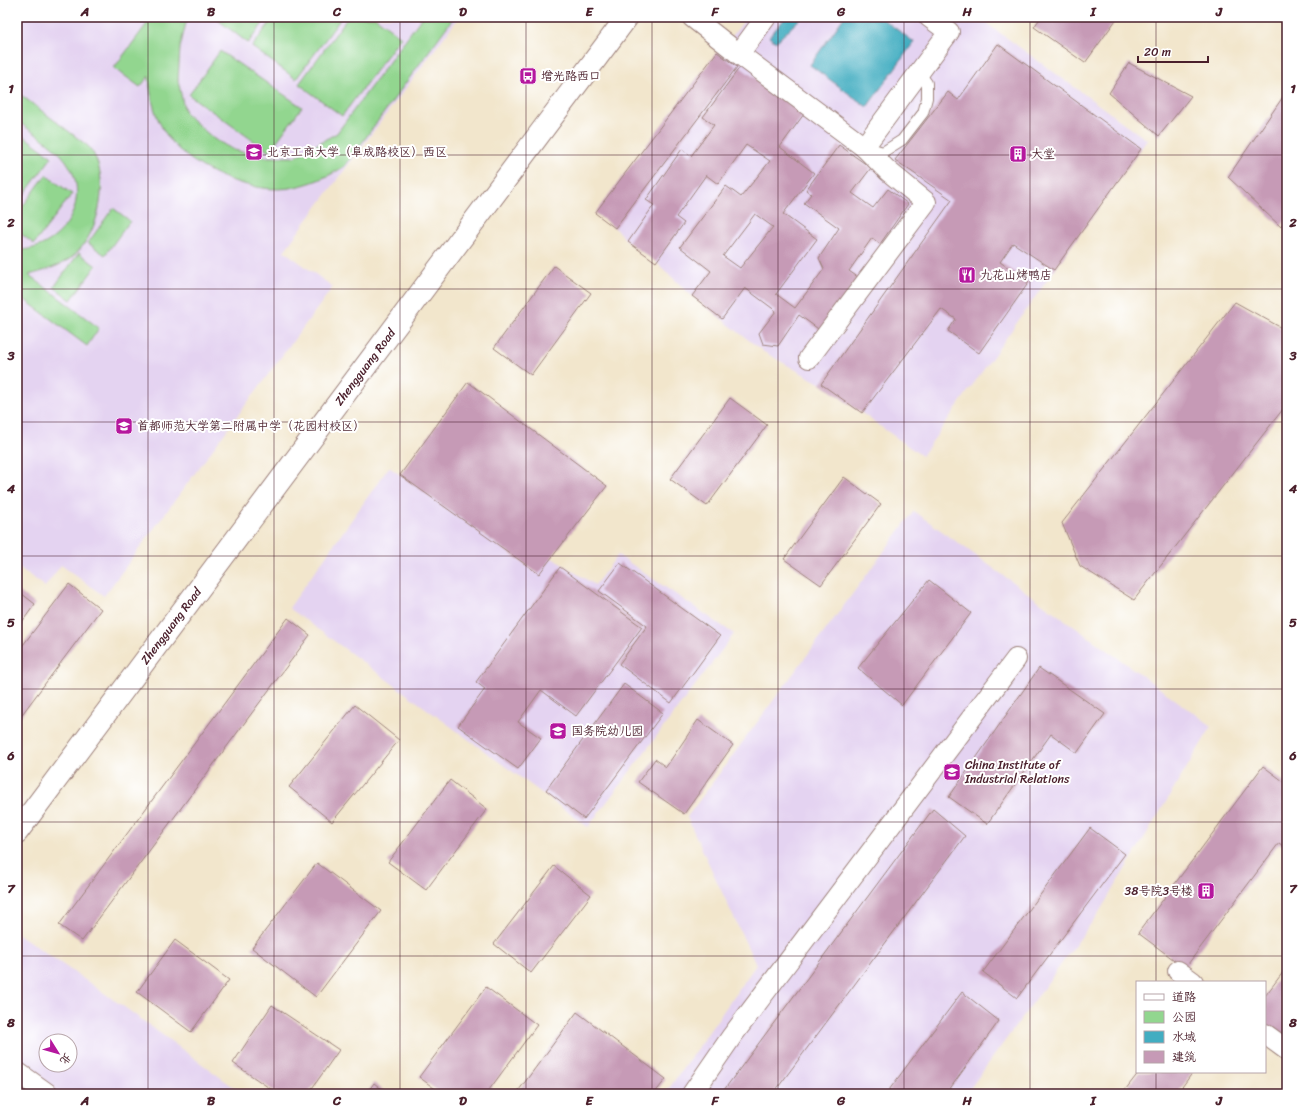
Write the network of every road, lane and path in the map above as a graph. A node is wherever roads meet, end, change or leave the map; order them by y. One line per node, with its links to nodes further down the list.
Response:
1 (627, 17): 10 (street, Zhengguang Road)
2 (692, 17): 5 (street)
3 (766, 17): 5 (street)
4 (929, 17): 6 (street)
5 (739, 54): 7 (street)
6 (919, 72): 7 (street); 7 (lane)
7 (864, 147): 8 (street)
8 (809, 358)
9 (1016, 659): 15 (street)
10 (17, 832)
11 (1266, 1035): 12 (street)
12 (1287, 1050)
13 (17, 1072): 14 (street)
14 (48, 1094)
15 (692, 1094)

